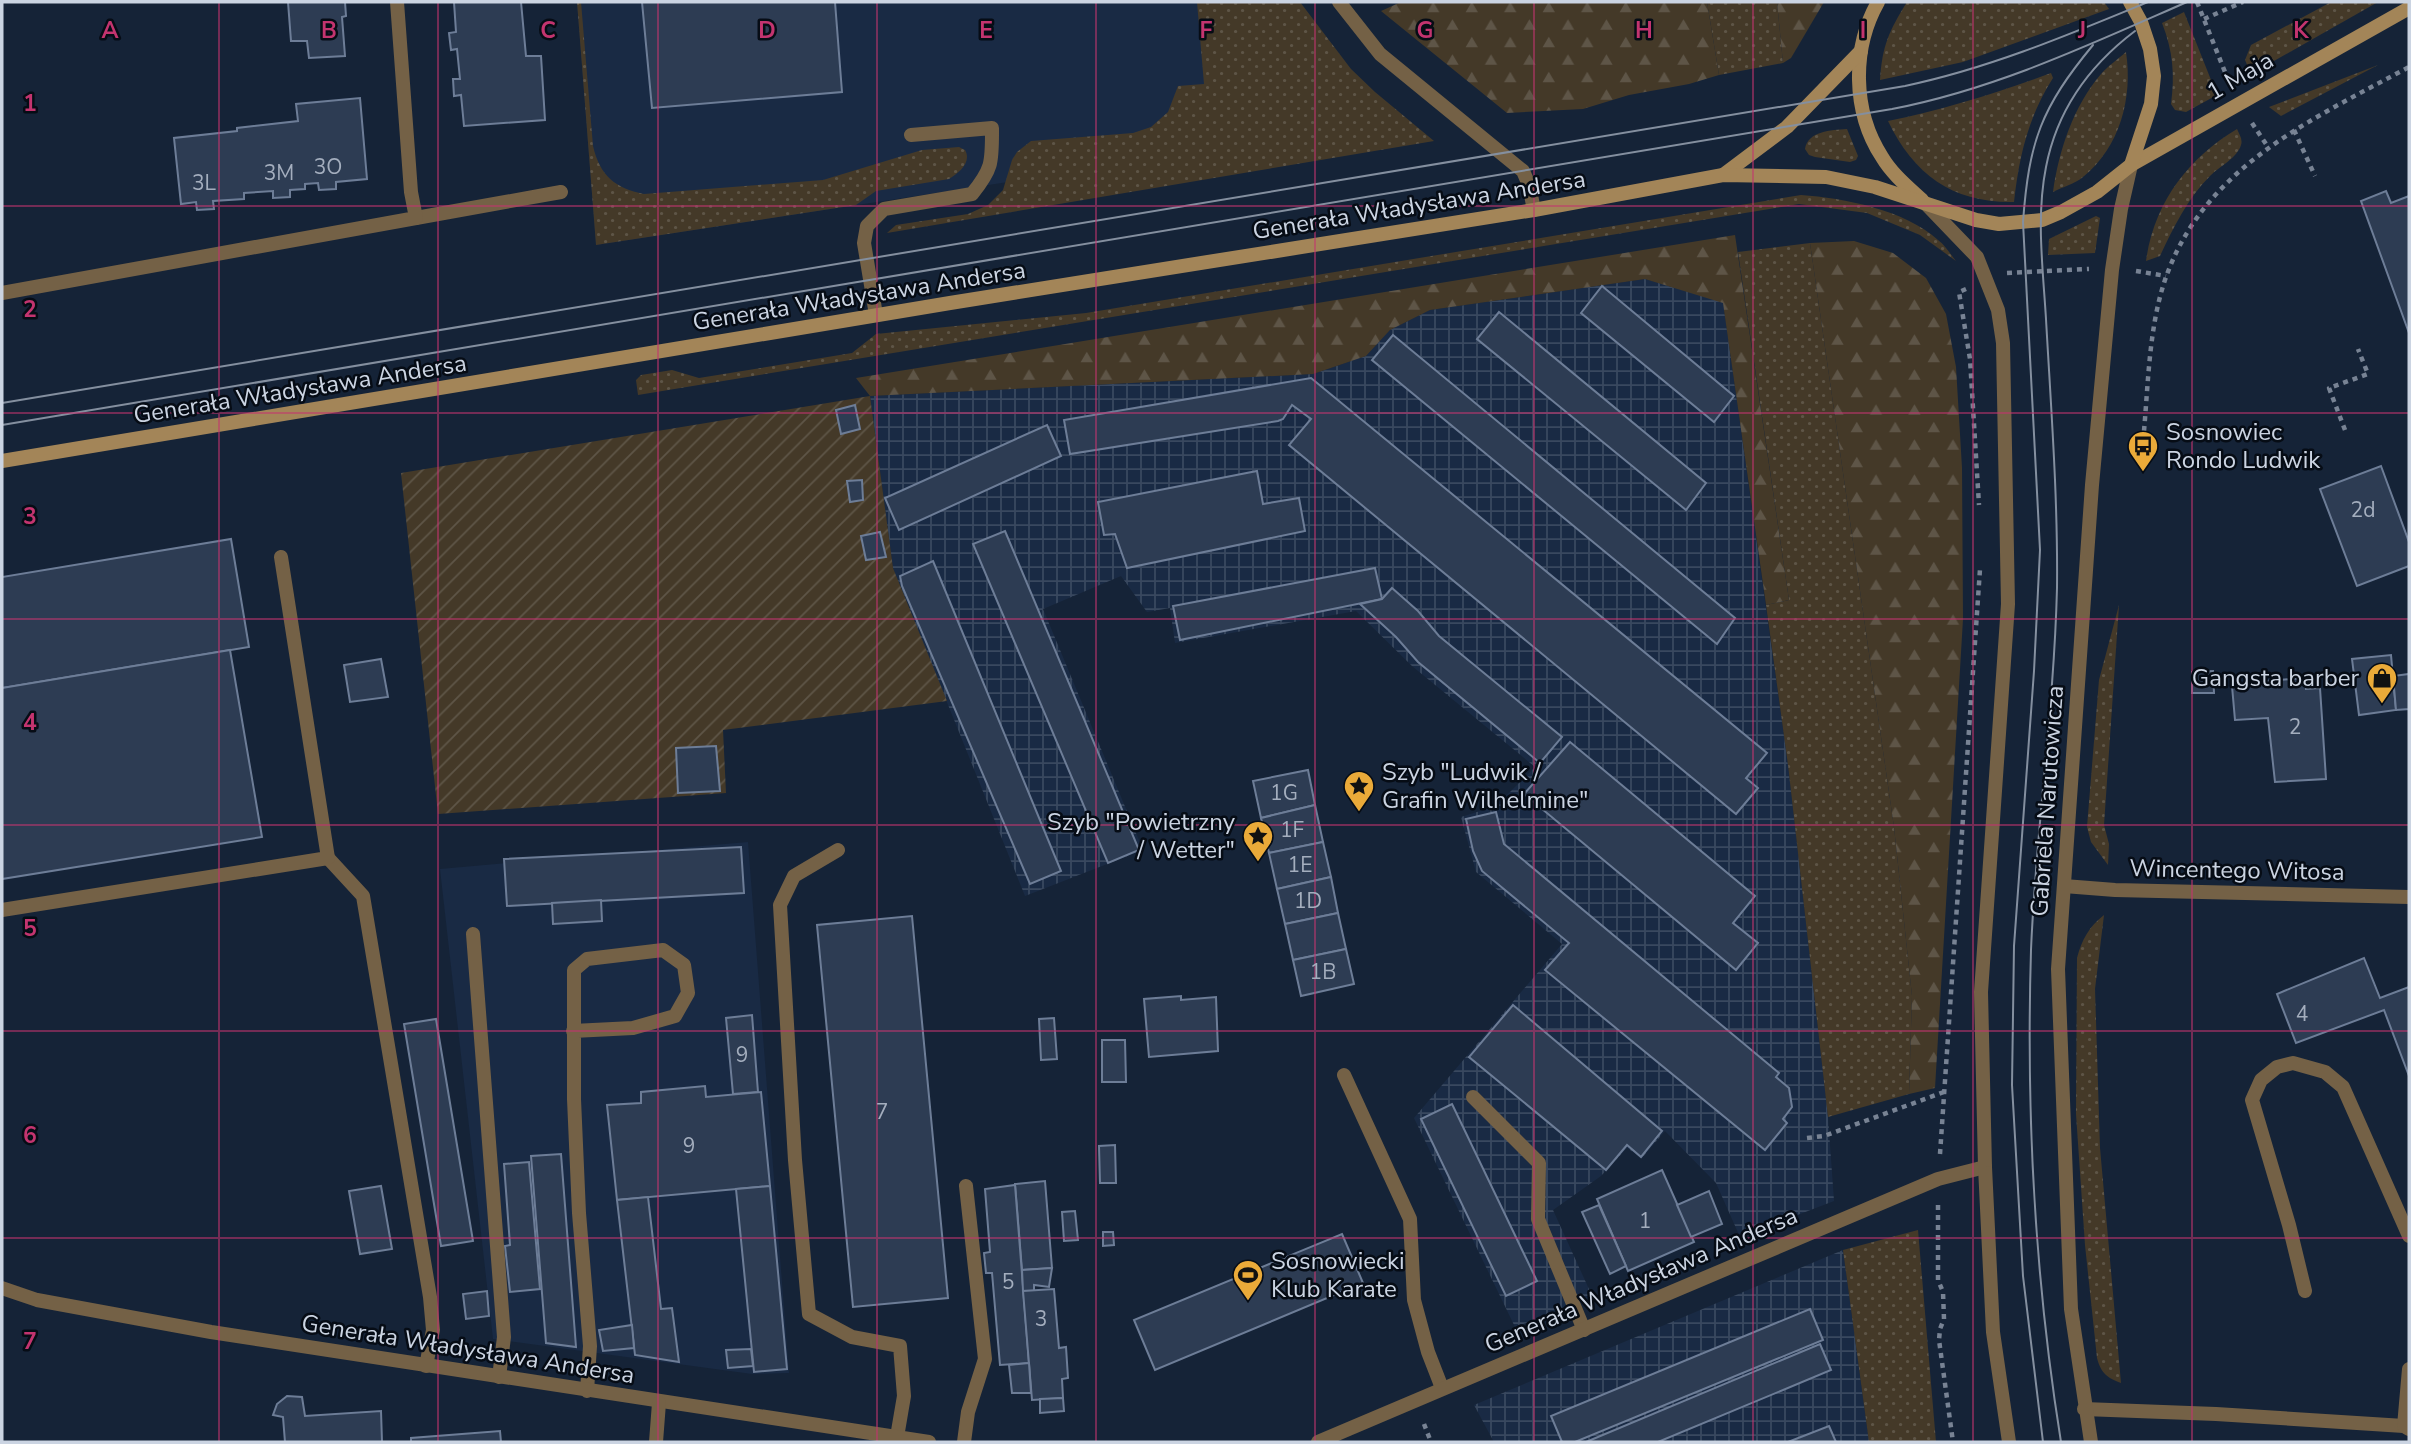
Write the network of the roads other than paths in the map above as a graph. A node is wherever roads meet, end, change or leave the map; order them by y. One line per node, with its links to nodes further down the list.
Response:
1 (397, 2): 13 (street)
2 (1339, 2): 12 (street)
3 (1878, 2): 6 (main road)
4 (2130, 2): 8 (main road)
5 (2409, 8): 8 (main road, 1 Maja)
6 (1861, 51): 9 (main road, Generała Władysława Andersa); 11 (main road)
7 (911, 135): 15 (street)
8 (2131, 165): 11 (main road, 1 Maja); 20 (street, Gabriela Narutowicza)
9 (1723, 175): 11 (main road, Generała Władysława Andersa); 12 (main road, Generała Władysława Andersa)
10 (561, 192): 13 (street)
11 (1925, 203): 27 (street)
12 (1534, 210): 15 (main road, Generała Władysława Andersa)
13 (416, 218): 14 (street)
14 (2, 293)
15 (876, 315): 16 (main road, Generała Władysława Andersa)
16 (2, 461)
17 (281, 557): 19 (street)
18 (838, 850): 41 (street)
19 (328, 858): 22 (street); 33 (street)
20 (2064, 886): 21 (street, Wincentego Witosa); 39 (street, Gabriela Narutowicza)
21 (2409, 897)
22 (2, 910)
23 (473, 934): 35 (street)
24 (573, 1031): 24 (street); 37 (street)
25 (1343, 1075): 36 (street)
26 (1473, 1097): 32 (street)
27 (1985, 1167): 32 (street, Generała Władysława Andersa); 46 (street)
28 (966, 1186): 44 (street)
29 (2409, 1236): 31 (street)
30 (2, 1288): 33 (street, Generała Władysława Andersa)
31 (2305, 1291)
32 (1584, 1330): 36 (street, Generała Władysława Andersa)
33 (426, 1366): 35 (street, Generała Władysława Andersa)
34 (2409, 1369): 40 (street)
35 (499, 1377): 37 (street, Generała Władysława Andersa)
36 (1442, 1388): 45 (street, Generała Władysława Andersa)
37 (587, 1391): 38 (street, Generała Władysława Andersa)
38 (659, 1402): 41 (street, Generała Władysława Andersa); 42 (street)
39 (2084, 1409): 40 (street); 47 (street, Gabriela Narutowicza)
40 (2406, 1427)
41 (897, 1437): 43 (street, Generała Władysława Andersa)
42 (656, 1442)
43 (929, 1442)
44 (964, 1442)
45 (1318, 1442)
46 (2009, 1442)
47 (2091, 1442)

